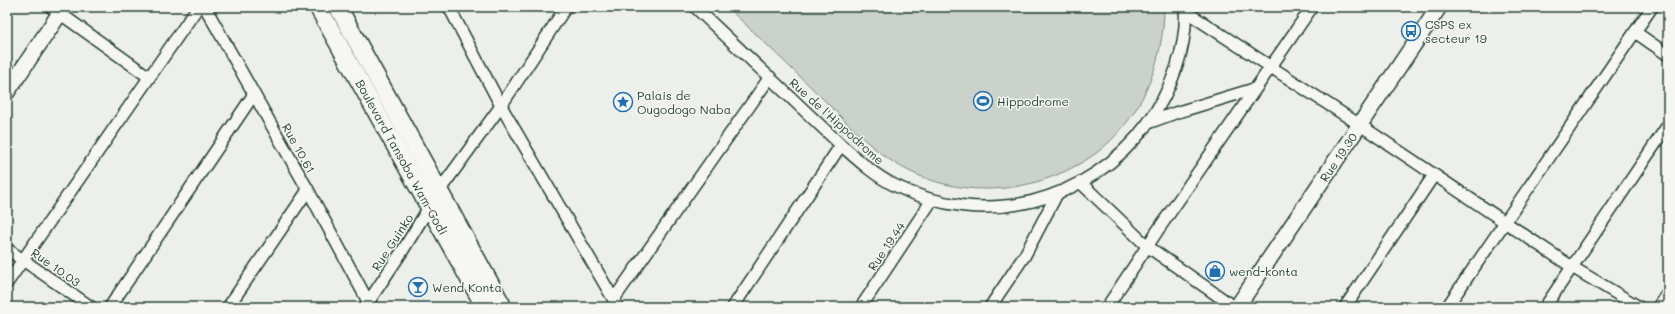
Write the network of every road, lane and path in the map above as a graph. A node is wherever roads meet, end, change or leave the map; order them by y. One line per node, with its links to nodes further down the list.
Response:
1 (198, 7): 16 (street)
2 (205, 7): 20 (street, Rue 10.61)
3 (318, 7): 32 (main road, Boulevard Tansoba Wam-Godi)
4 (338, 7): 29 (main road, Boulevard Tansoba Wam-Godi)
5 (449, 7): 21 (street)
6 (566, 7): 21 (street, Rue Guinko)
7 (695, 7): 17 (street, Rue de l'Hippodrome)
8 (1312, 7): 15 (street)
9 (1439, 7): 23 (street, Rue 19.30)
10 (1652, 7): 13 (street)
11 (1186, 8): 15 (street); 22 (street, Rue de l'Hippodrome)
12 (59, 9): 16 (street); 19 (street)
13 (1635, 32): 14 (street); 33 (street)
14 (1668, 55)
15 (1270, 66): 18 (street); 23 (street)
16 (149, 77): 36 (street)
17 (770, 77): 25 (street, Rue de l'Hippodrome); 40 (street)
18 (1254, 89): 22 (street); 34 (street)
19 (7, 92)
20 (254, 94): 28 (street, Rue 10.61); 43 (street)
21 (501, 106): 29 (street, Rue Guinko); 40 (street)
22 (1148, 123): 27 (street, Rue de l'Hippodrome)
23 (1360, 125): 26 (street); 51 (street, Rue 19.30)
24 (1668, 125): 37 (street)
25 (841, 145): 31 (street, Rue de l'Hippodrome); 47 (street)
26 (1434, 175): 33 (street); 52 (street)
27 (1081, 183): 30 (street, Rue de l'Hippodrome); 34 (street)
28 (308, 190): 41 (street, Rue 10.61); 44 (street)
29 (439, 191): 32 (street, Rue Guinko); 46 (main road, Boulevard Tansoba Wam-Godi)
30 (1057, 194): 31 (street, Rue de l'Hippodrome); 49 (street)
31 (932, 200): 48 (street, Rue 19.44)
32 (429, 207): 41 (street, Rue Guinko); 45 (main road, Boulevard Tansoba Wam-Godi)
33 (1505, 222): 37 (street); 53 (street)
34 (1147, 246): 50 (street); 51 (street)
35 (7, 249): 36 (street, Rue 10.03)
36 (23, 260): 38 (street); 42 (street, Rue 10.03)
37 (1572, 267): 54 (street); 55 (street)
38 (7, 283)
39 (1668, 292): 56 (street)
40 (616, 303)
41 (368, 305)
42 (91, 307)
43 (110, 307)
44 (228, 307)
45 (485, 307)
46 (503, 307)
47 (733, 307)
48 (861, 307)
49 (990, 307)
50 (1107, 307)
51 (1236, 307)
52 (1345, 307)
53 (1447, 307)
54 (1545, 307)
55 (1639, 307)
56 (1658, 307)

